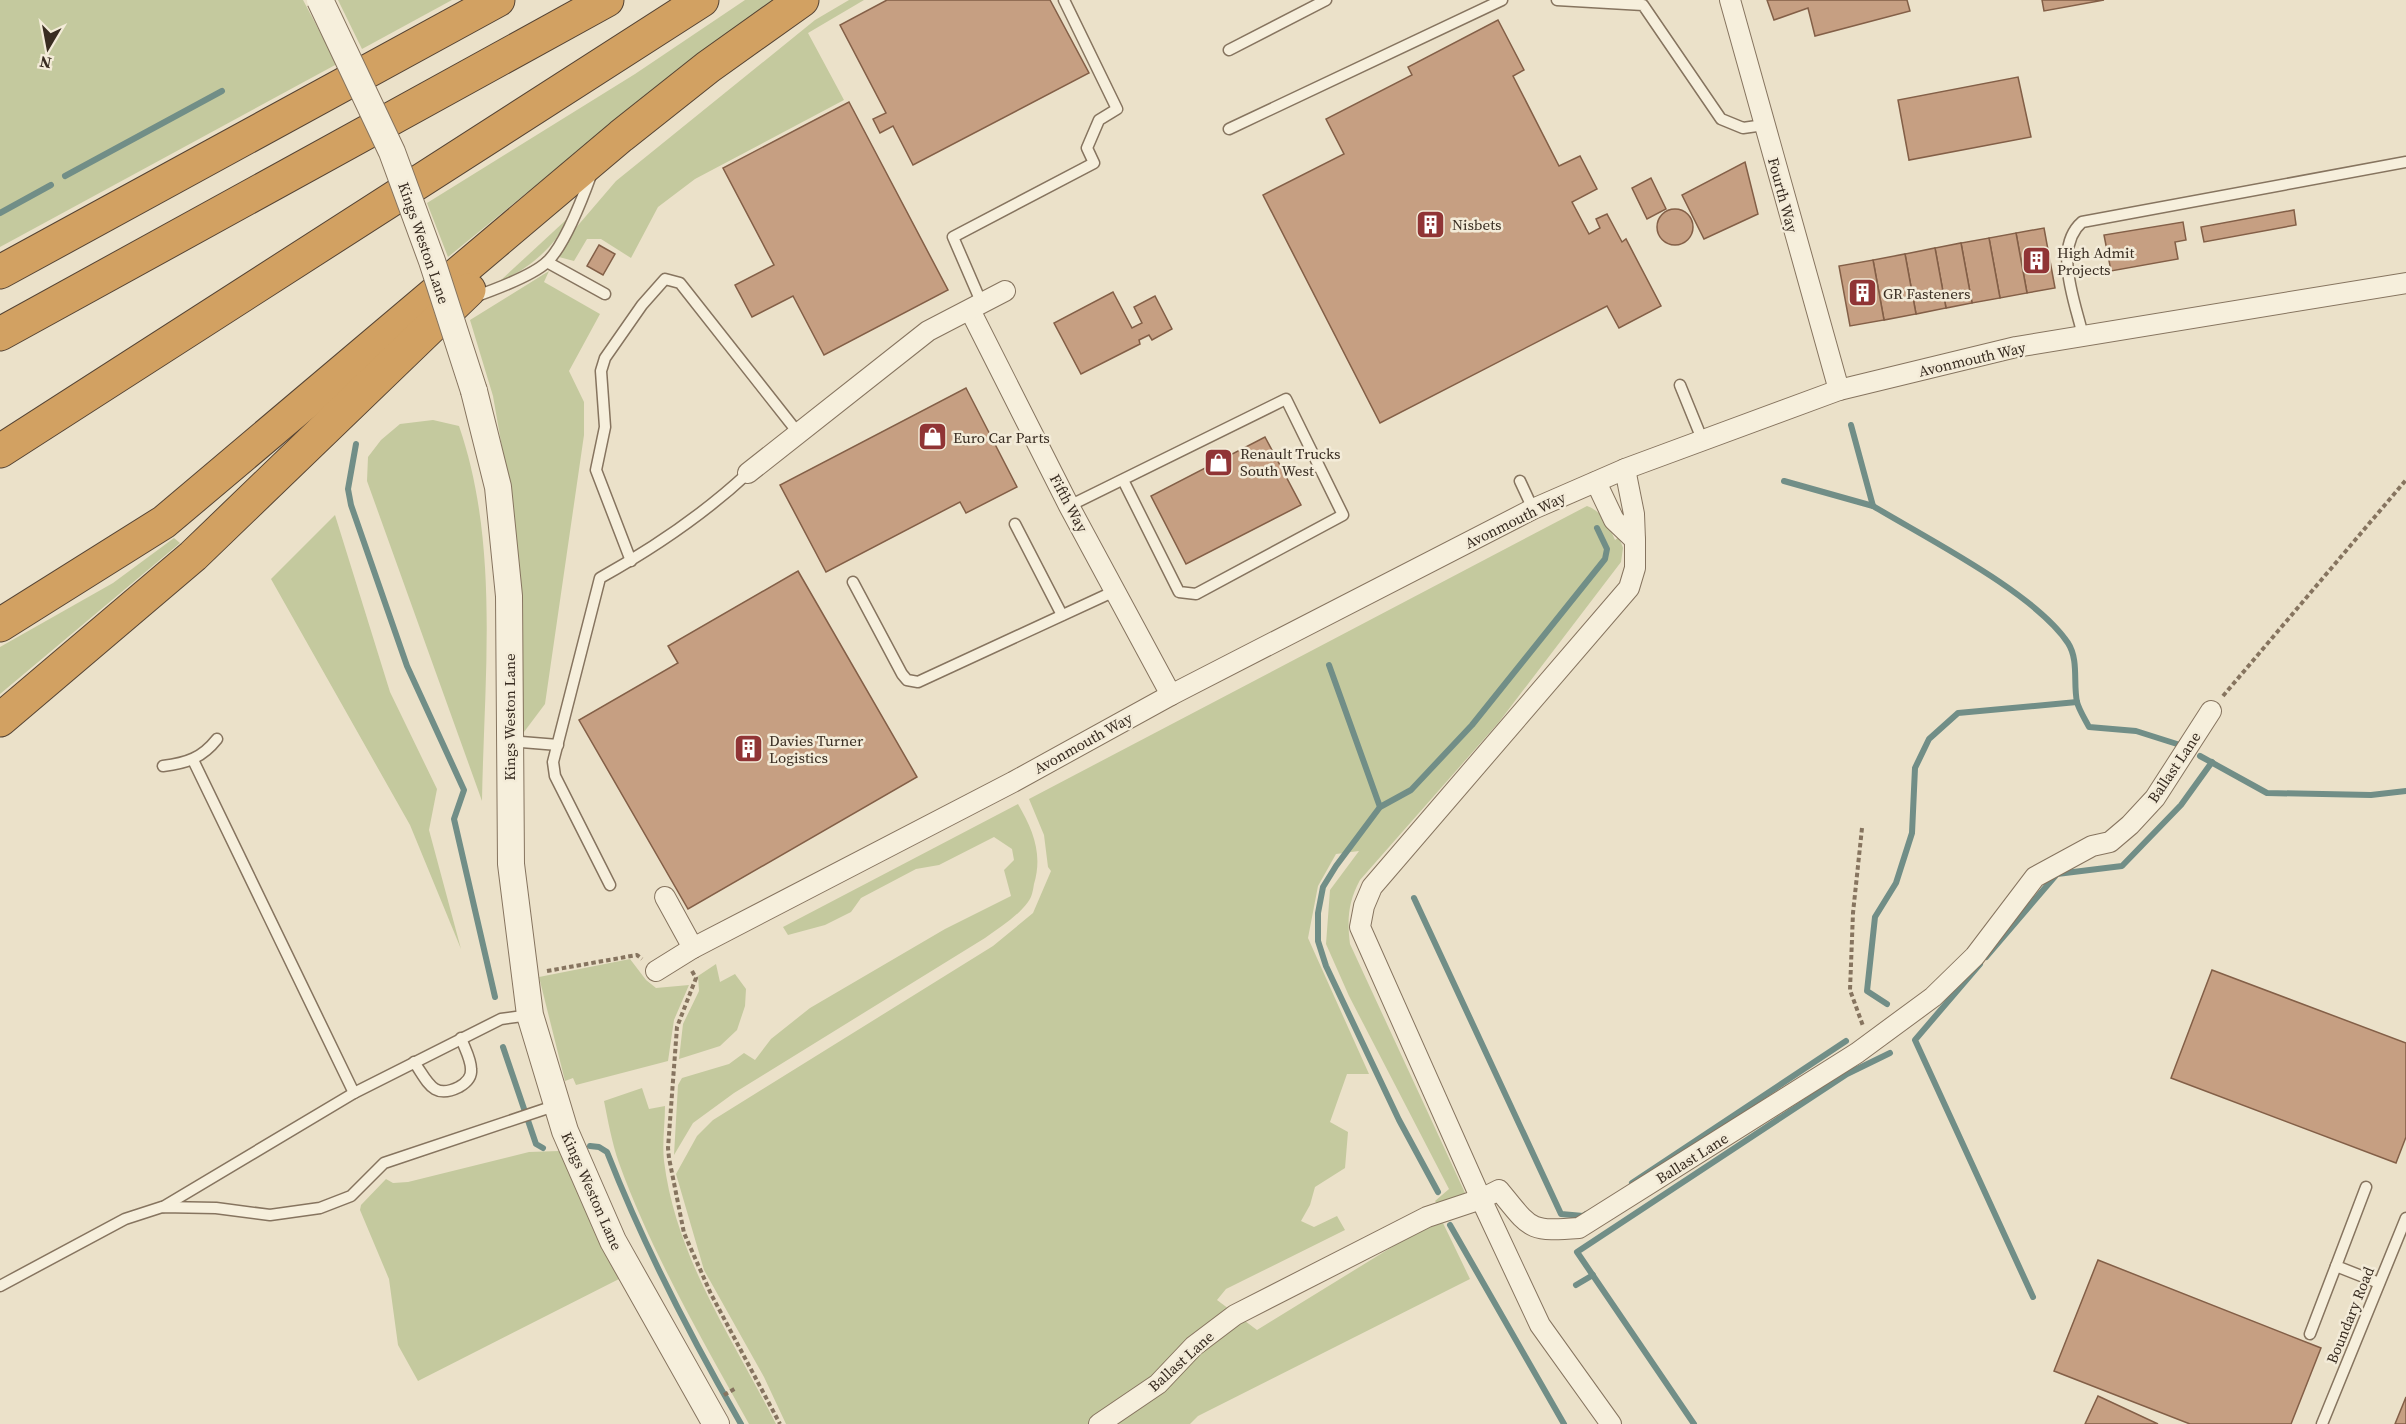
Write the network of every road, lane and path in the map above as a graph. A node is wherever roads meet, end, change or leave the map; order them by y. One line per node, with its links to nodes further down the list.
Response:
1 (320, 0): 50 (street, Kings Weston Lane, bridge)
2 (498, 0): 18 (highway)
3 (607, 0): 24 (highway)
4 (702, 0): 30 (highway)
5 (802, 0): 14 (highway)
6 (1064, 0): 23 (lane)
7 (1326, 0): 11 (lane)
8 (1502, 0): 13 (lane)
9 (1557, 0): 12 (lane)
10 (1730, 0): 12 (street, Fourth Way)
11 (1229, 50)
12 (1764, 125): 27 (street, Fourth Way)
13 (1228, 129)
14 (621, 136): 16 (highway); 45 (highway)
15 (2406, 162): 25 (lane)
16 (593, 169): 17 (lane); 22 (highway)
17 (548, 262): 21 (lane); 22 (lane)
18 (0, 272)
19 (2406, 283): 25 (street, Avonmouth Way)
20 (1005, 291): 23 (street)
21 (605, 294)
22 (456, 302): 48 (highway)
23 (976, 307): 28 (street); 37 (street, Fifth Way)
24 (0, 334)
25 (2083, 336): 27 (street, Avonmouth Way)
26 (1680, 385): 29 (lane)
27 (1839, 390): 29 (street, Avonmouth Way)
28 (798, 434): 32 (street); 41 (lane)
29 (1702, 439): 31 (street, Avonmouth Way)
30 (0, 451)
31 (1625, 469): 36 (street, Avonmouth Way); 40 (street)
32 (748, 473): 41 (lane)
33 (1123, 480): 33 (lane); 37 (lane)
34 (2406, 480): 47 (path)
35 (1520, 481): 38 (lane)
36 (1596, 482): 38 (street, Avonmouth Way); 40 (street)
37 (1069, 506): 43 (street, Fifth Way)
38 (1533, 509): 46 (street, Avonmouth Way)
39 (1015, 524): 44 (lane)
40 (1635, 540): 67 (street)
41 (631, 561): 51 (lane)
42 (854, 582): 44 (lane)
43 (1116, 590): 44 (lane); 46 (street, Fifth Way)
44 (1062, 615)
45 (0, 625)
46 (1171, 695): 57 (street, Avonmouth Way)
47 (2211, 711): 62 (street, Ballast Lane)
48 (0, 720)
49 (217, 739): 52 (lane)
50 (508, 741): 51 (lane); 59 (street, Kings Weston Lane)
51 (558, 745): 55 (lane)
52 (193, 760): 53 (lane); 64 (lane)
53 (163, 766)
54 (1862, 828): 62 (path)
55 (610, 885)
56 (665, 897): 57 (street)
57 (688, 951): 58 (street, Avonmouth Way); 75 (path)
58 (656, 971): 59 (path)
59 (523, 974): 60 (street, Kings Weston Lane)
60 (530, 1015): 61 (lane); 65 (street, Kings Weston Lane)
61 (461, 1038): 63 (lane); 63 (lane)
62 (1869, 1044): 67 (street, Ballast Lane)
63 (414, 1062): 64 (lane)
64 (354, 1093): 68 (lane)
65 (545, 1108): 68 (lane); 74 (street, Kings Weston Lane)
66 (2366, 1187): 70 (lane)
67 (1481, 1199): 76 (street, Ballast Lane); 77 (street)
68 (162, 1207): 72 (lane)
69 (2406, 1218): 71 (lane, Boundary Road)
70 (2336, 1266): 71 (lane); 73 (lane)
71 (2379, 1283): 78 (lane, Boundary Road)
72 (0, 1286)
73 (2310, 1334)
74 (716, 1424)
75 (780, 1424)
76 (1099, 1424)
77 (1611, 1424)
78 (2322, 1424)

